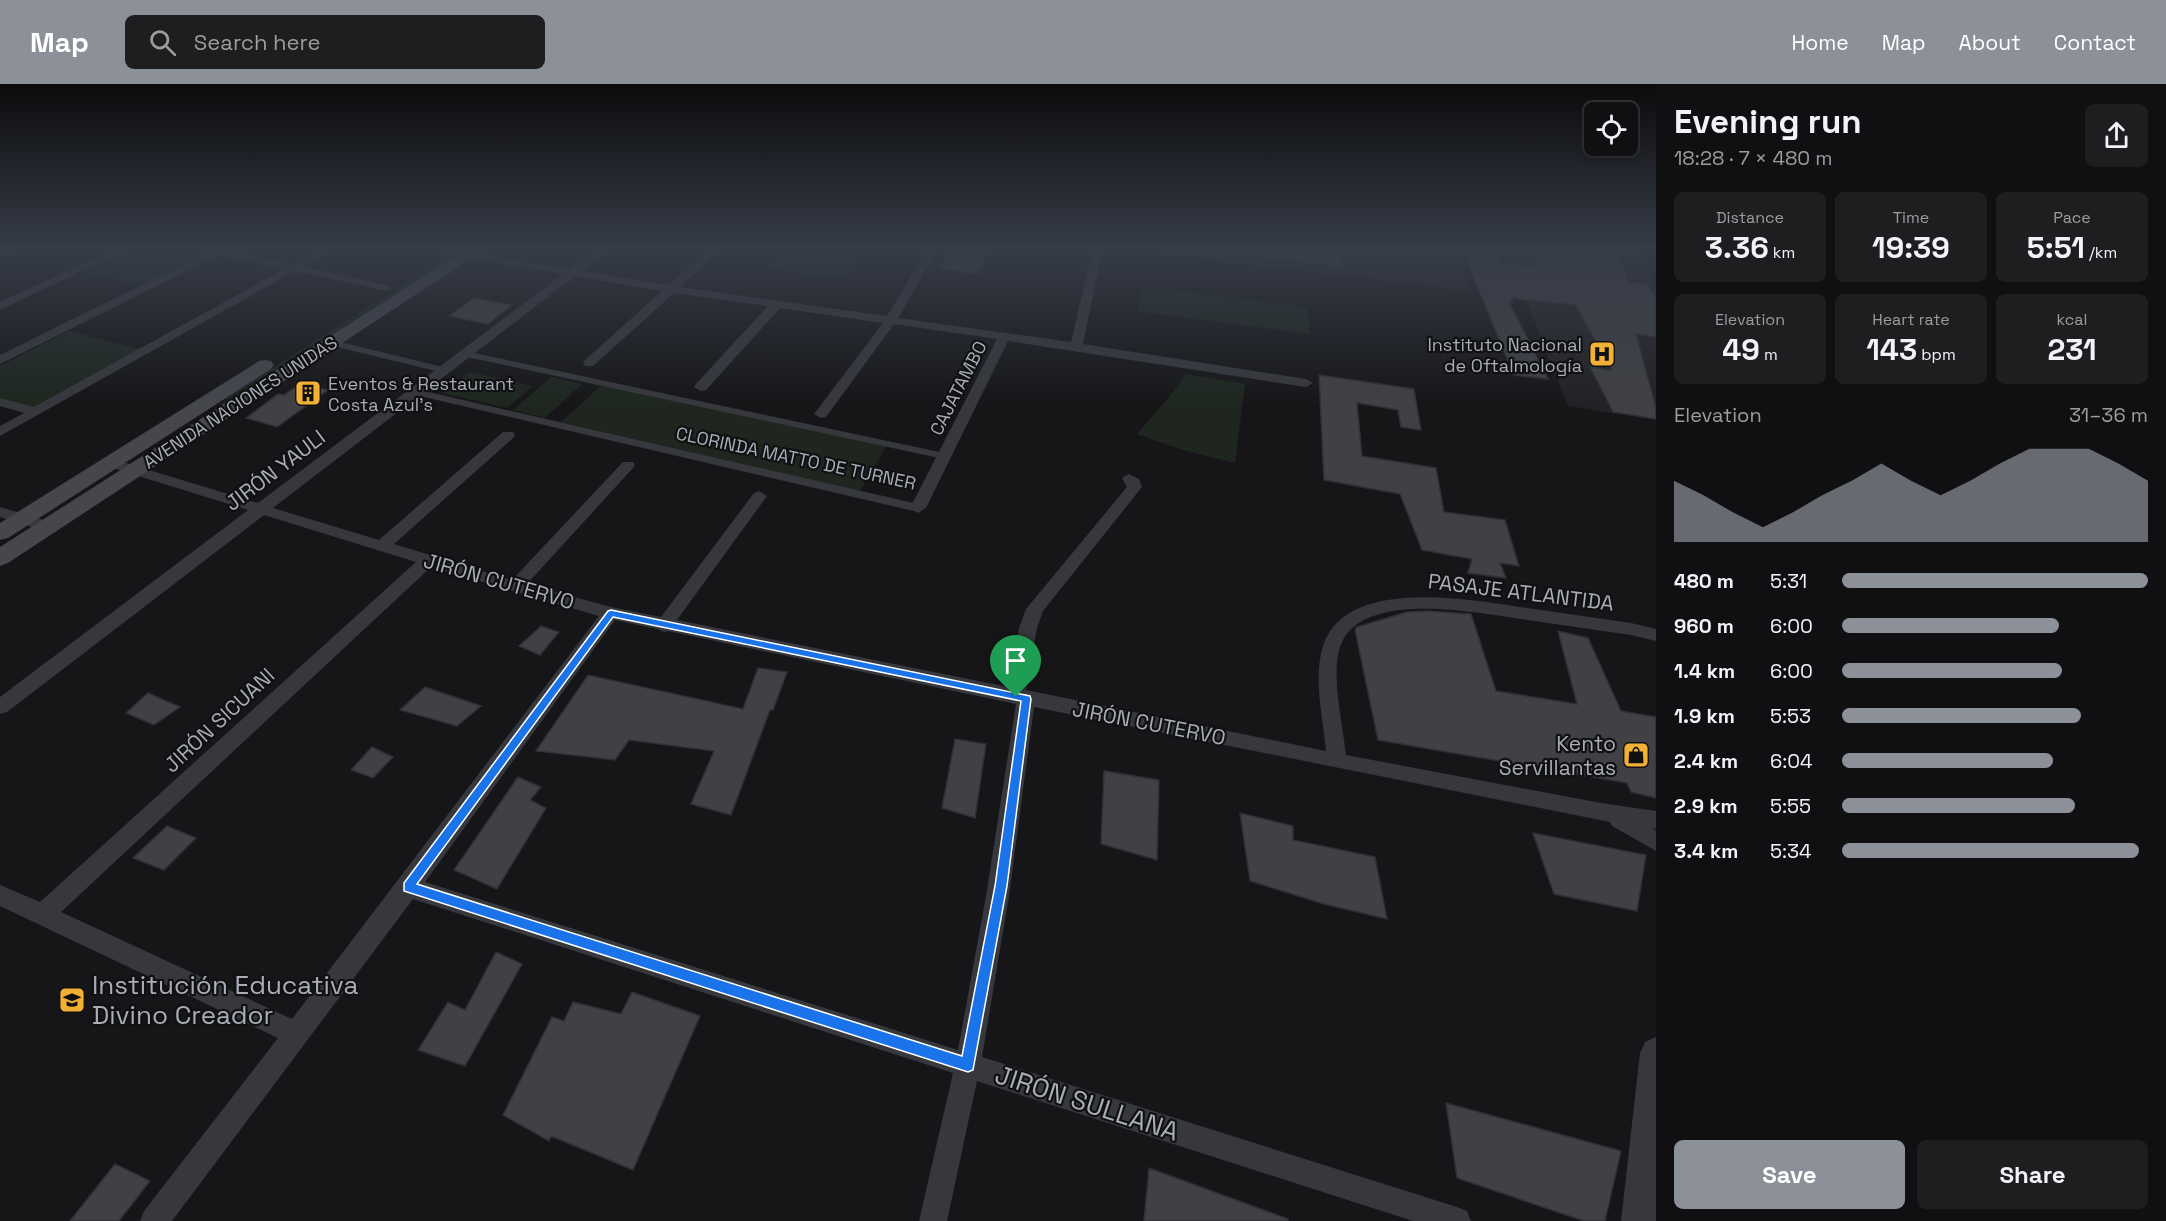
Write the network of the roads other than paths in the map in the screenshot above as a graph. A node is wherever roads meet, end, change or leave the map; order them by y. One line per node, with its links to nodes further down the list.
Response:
1 (119, 300): 16 (street)
2 (235, 300): 23 (street)
3 (368, 300): 28 (main road, AVENIDA NACIONES UNIDAS)
4 (391, 300): 13 (main road, AVENIDA NACIONES UNIDAS)
5 (536, 300): 15 (street, JIRÓN YAULI)
6 (659, 300): 17 (street)
7 (749, 300): 10 (street)
8 (902, 300): 11 (street)
9 (1086, 300): 14 (street)
10 (777, 304): 11 (street); 20 (street)
11 (890, 321): 12 (street); 24 (street)
12 (1004, 337): 14 (street); 27 (street, CAJATAMBO)
13 (332, 343): 18 (street); 30 (main road, AVENIDA NACIONES UNIDAS)
14 (1077, 347): 19 (street)
15 (465, 354): 18 (street, JIRÓN YAULI); 27 (street, CLORINDA MATTO DE TURNER)
16 (0, 360)
17 (589, 363)
18 (444, 370): 21 (street, JIRÓN YAULI)
19 (1306, 383)
20 (700, 387)
21 (415, 392): 33 (street, CLORINDA MATTO DE TURNER); 34 (street, JIRÓN YAULI)
22 (0, 402): 23 (street)
23 (36, 412): 25 (street)
24 (820, 414)
25 (0, 432)
26 (508, 435): 39 (street)
27 (944, 456): 33 (street, CLORINDA MATTO DE TURNER)
28 (111, 463): 30 (street, JIRÓN CUTERVO); 36 (main road, AVENIDA NACIONES UNIDAS)
29 (628, 465): 42 (street)
30 (135, 470): 34 (street, JIRÓN CUTERVO); 37 (main road, AVENIDA NACIONES UNIDAS)
31 (1129, 478): 46 (street)
32 (759, 496): 44 (street)
33 (918, 508)
34 (262, 509): 39 (street, JIRÓN CUTERVO); 47 (street, JIRÓN YAULI)
35 (0, 512): 36 (street)
36 (22, 519): 37 (street); 38 (main road, AVENIDA NACIONES UNIDAS)
37 (48, 527): 40 (main road, AVENIDA NACIONES UNIDAS)
38 (0, 533)
39 (382, 546): 41 (street, JIRÓN CUTERVO)
40 (0, 558)
41 (428, 560): 42 (street, JIRÓN CUTERVO); 54 (street, JIRÓN SICUANI)
42 (515, 587): 43 (street, JIRÓN CUTERVO)
43 (611, 614): 44 (street, JIRÓN CUTERVO); 52 (street)
44 (664, 626): 46 (street, JIRÓN CUTERVO)
45 (1656, 635): 48 (street, PASAJE ATLANTIDA)
46 (1021, 698): 48 (street, JIRÓN CUTERVO); 57 (street)
47 (0, 707)
48 (1337, 761): 49 (street, JIRÓN CUTERVO)
49 (1601, 812): 50 (street, JIRÓN CUTERVO); 51 (street, JIRÓN CUTERVO)
50 (1656, 820)
51 (1656, 842)
52 (408, 887): 55 (street); 57 (street, JIRÓN SULLANA)
53 (0, 895): 54 (street)
54 (42, 915): 55 (street)
55 (296, 1034): 58 (street)
56 (1656, 1053): 61 (street)
57 (968, 1065): 59 (street); 60 (street, JIRÓN SULLANA)
58 (154, 1221)
59 (933, 1221)
60 (1456, 1221)
61 (1639, 1221)

